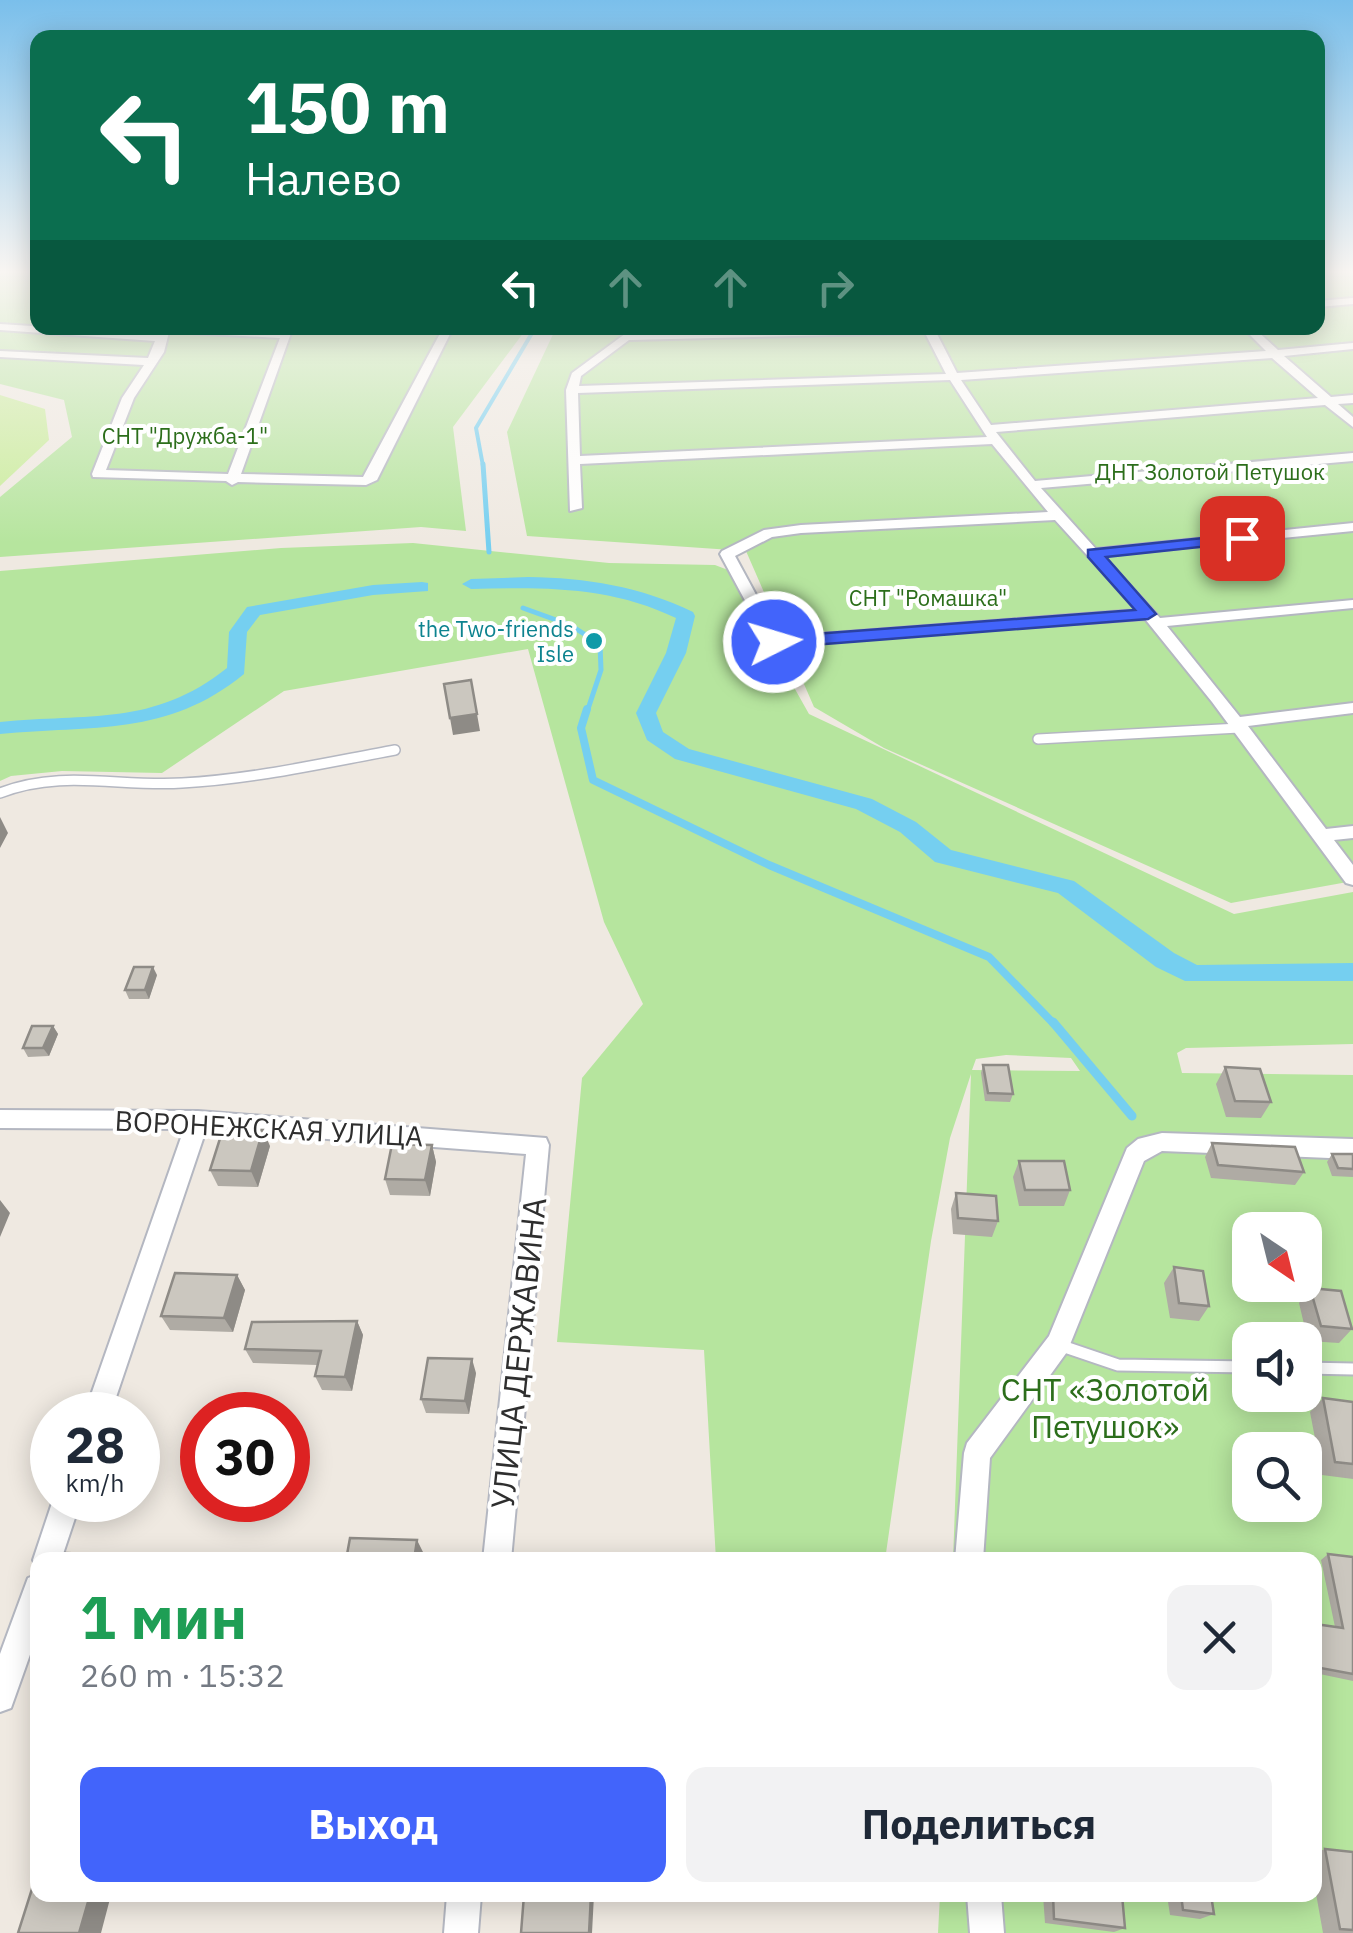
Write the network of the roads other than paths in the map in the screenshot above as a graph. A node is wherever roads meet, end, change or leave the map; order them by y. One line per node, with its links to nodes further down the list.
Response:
1 (150, 363): 16 (street)
2 (276, 363): 16 (street)
3 (430, 363): 16 (street)
4 (592, 363): 9 (street)
5 (944, 363): 8 (street)
6 (1145, 363): 8 (street)
7 (1286, 363): 11 (street)
8 (950, 377): 9 (street); 13 (street)
9 (572, 390): 15 (street)
10 (1353, 399): 11 (street)
11 (1329, 401): 12 (street); 13 (street)
12 (1353, 424)
13 (993, 434): 15 (street); 17 (street)
14 (1353, 457): 17 (street)
15 (574, 460): 18 (street)
16 (232, 481)
17 (1031, 485): 19 (street)
18 (574, 508)
19 (1058, 516): 21 (street); 23 (street)
20 (1353, 527): 21 (street)
21 (1094, 553): 23 (street)
22 (1353, 604): 23 (street)
23 (1152, 619): 25 (street)
24 (1353, 708): 25 (street)
25 (1237, 726): 26 (lane); 30 (street)
26 (1038, 739)
27 (395, 750): 28 (lane)
28 (0, 792)
29 (1353, 832): 30 (street)
30 (1321, 836): 31 (street)
31 (1353, 878)
32 (0, 1119): 33 (street, ВОРОНЕЖСКАЯ УЛИЦА)
33 (198, 1120): 34 (street, ВОРОНЕЖСКАЯ УЛИЦА); 40 (street)
34 (538, 1145): 43 (street, УЛИЦА ДЕРЖАВИНА)
35 (1353, 1148): 36 (street)
36 (1058, 1344): 37 (lane); 44 (street)
37 (1232, 1367)
38 (1322, 1368): 39 (lane)
39 (1353, 1369)
40 (104, 1392)
41 (60, 1522): 42 (street)
42 (50, 1552)
43 (498, 1552)
44 (971, 1552)
45 (30, 1611): 46 (street)
46 (0, 1697)
47 (463, 1902): 49 (street)
48 (985, 1902): 50 (street)
49 (460, 1933)
50 (987, 1933)

